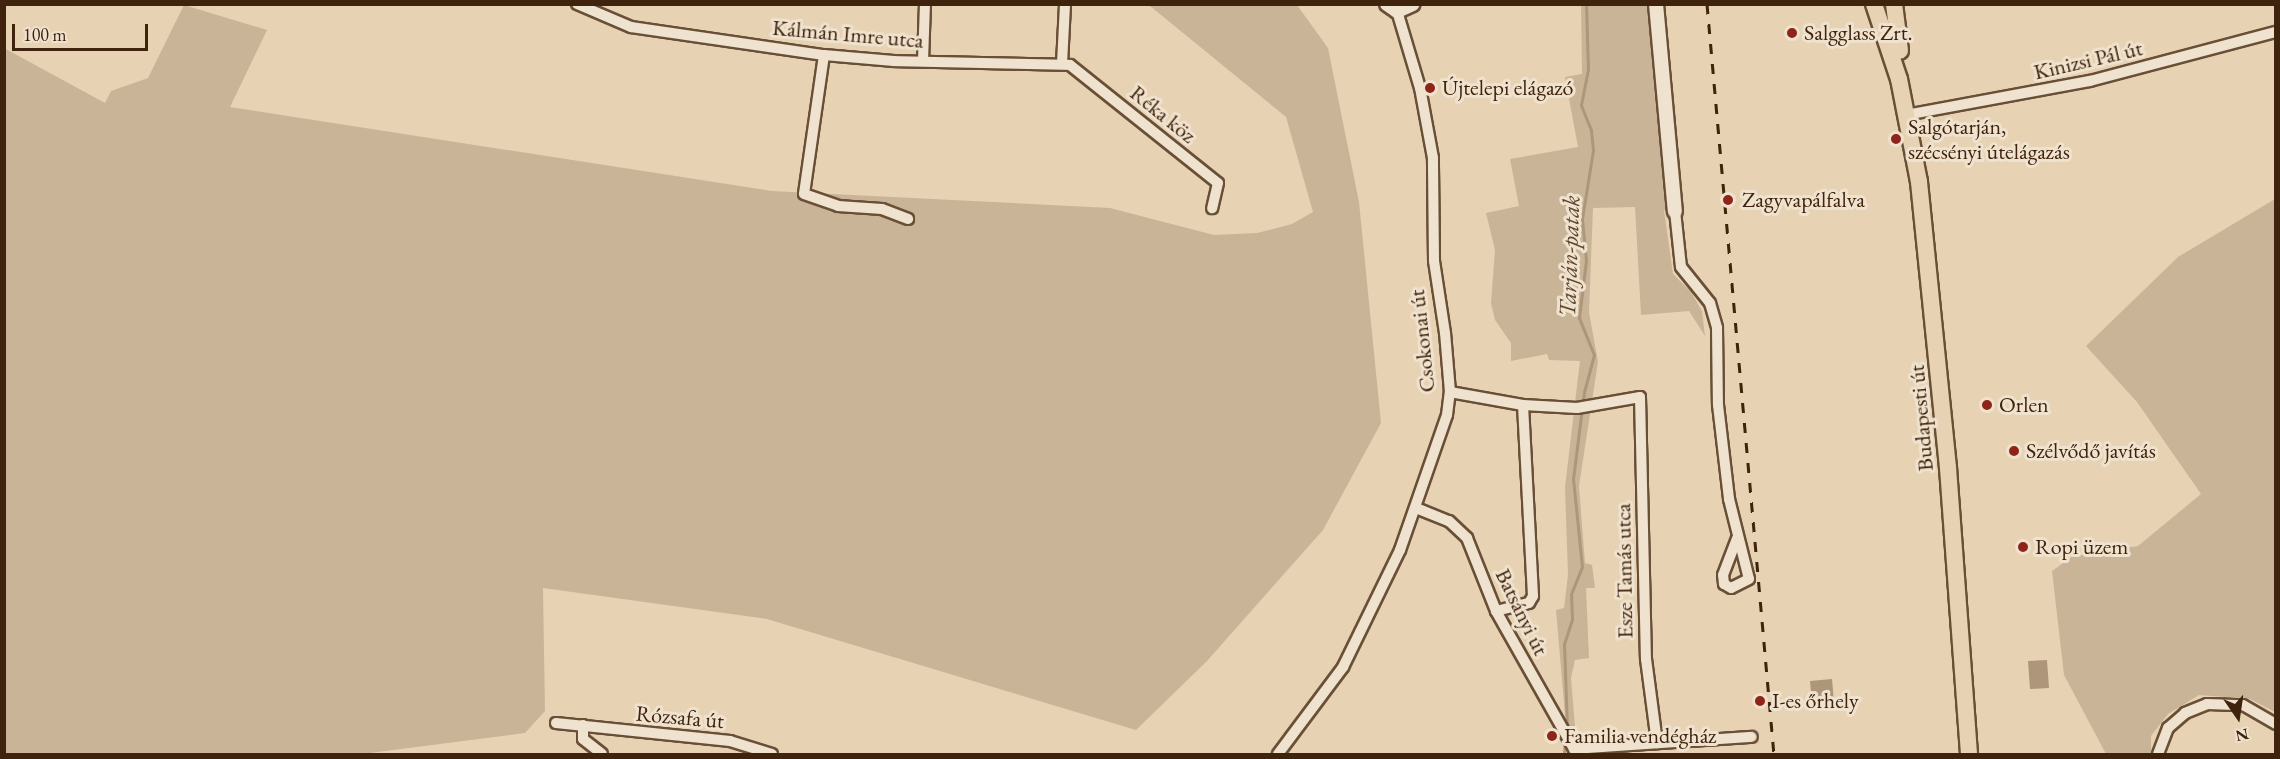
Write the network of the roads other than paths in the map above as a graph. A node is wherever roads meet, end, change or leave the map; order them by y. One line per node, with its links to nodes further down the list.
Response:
1 (577, 4): 10 (street, Kálmán Imre utca)
2 (925, 4): 11 (street)
3 (1065, 4): 12 (street)
4 (1413, 4): 8 (street, Csokonai út)
5 (1656, 4): 16 (street)
6 (1874, 4): 13 (main road, Budapesti út)
7 (1894, 4): 13 (main road, Budapesti út)
8 (1392, 8): 18 (street, Csokonai út)
9 (2276, 32): 14 (street, Kinizsi Pál út)
10 (824, 55): 11 (street, Kálmán Imre utca); 17 (street)
11 (923, 61): 12 (street, Kálmán Imre utca)
12 (1062, 64): 15 (street, Réka köz)
13 (1899, 79): 14 (main road, Budapesti út)
14 (1906, 115): 32 (main road, Budapesti út)
15 (1212, 208)
16 (1675, 211): 21 (street)
17 (908, 219)
18 (1450, 392): 19 (street); 20 (street, Csokonai út)
19 (1523, 405): 22 (street); 27 (street, Esze Tamás utca)
20 (1416, 508): 22 (street, Batsányi út); 31 (street, Csokonai út)
21 (1737, 539)
22 (1496, 611): 28 (street, Batsányi út)
23 (556, 723): 25 (street, Rózsafa út)
24 (2276, 724): 33 (street)
25 (583, 725): 29 (street); 30 (street, Rózsafa út)
26 (1752, 737): 27 (street)
27 (1657, 743): 28 (street)
28 (1574, 748)
29 (602, 754)
30 (772, 754)
31 (1278, 754)
32 (1969, 754)
33 (2158, 754)

